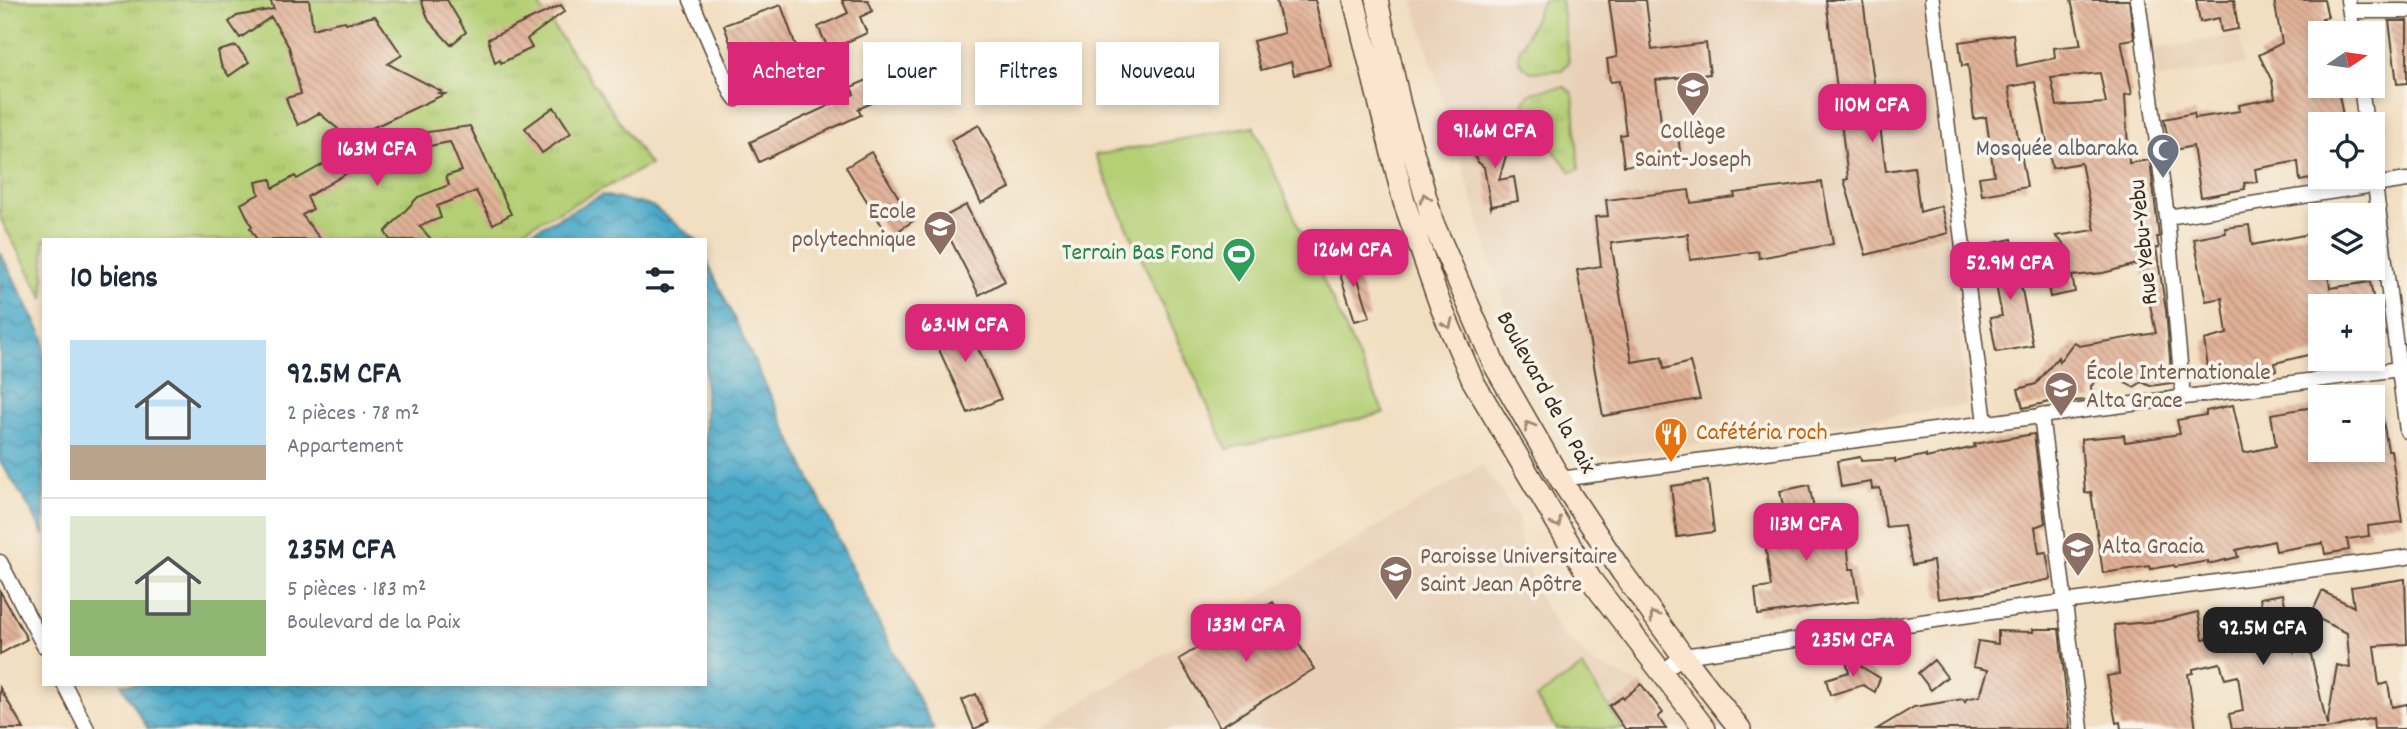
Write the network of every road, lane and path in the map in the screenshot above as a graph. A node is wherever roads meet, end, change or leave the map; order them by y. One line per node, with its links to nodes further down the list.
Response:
1 (691, 0): 8 (street)
2 (1354, 0): 25 (main road, one-way to 25)
3 (1377, 0): 19 (main road, Boulevard de la Paix, one-way to 3)
4 (1932, 0): 17 (street)
5 (2138, 0): 13 (street, Rue Yebu-Yebu)
6 (2349, 5): 7 (street)
7 (2407, 12)
8 (728, 85)
9 (2407, 180): 10 (street)
10 (2385, 183)
11 (2349, 189): 13 (street)
12 (2376, 189): 14 (street)
13 (2167, 217): 15 (street, Rue Yebu-Yebu)
14 (2403, 369): 15 (street); 18 (street)
15 (2183, 397): 16 (street)
16 (2041, 415): 17 (street); 22 (street)
17 (1986, 423): 19 (street)
18 (2407, 431)
19 (1560, 479): 24 (main road, Boulevard de la Paix, one-way to 19)
20 (2407, 557): 22 (street)
21 (0, 562): 23 (street)
22 (2065, 601): 24 (street); 30 (street)
23 (42, 642)
24 (1683, 656): 25 (street); 29 (main road, Boulevard de la Paix)
25 (1662, 671): 28 (main road)
26 (65, 686): 27 (street)
27 (87, 729)
28 (1705, 729)
29 (1740, 729)
30 (2081, 729)

